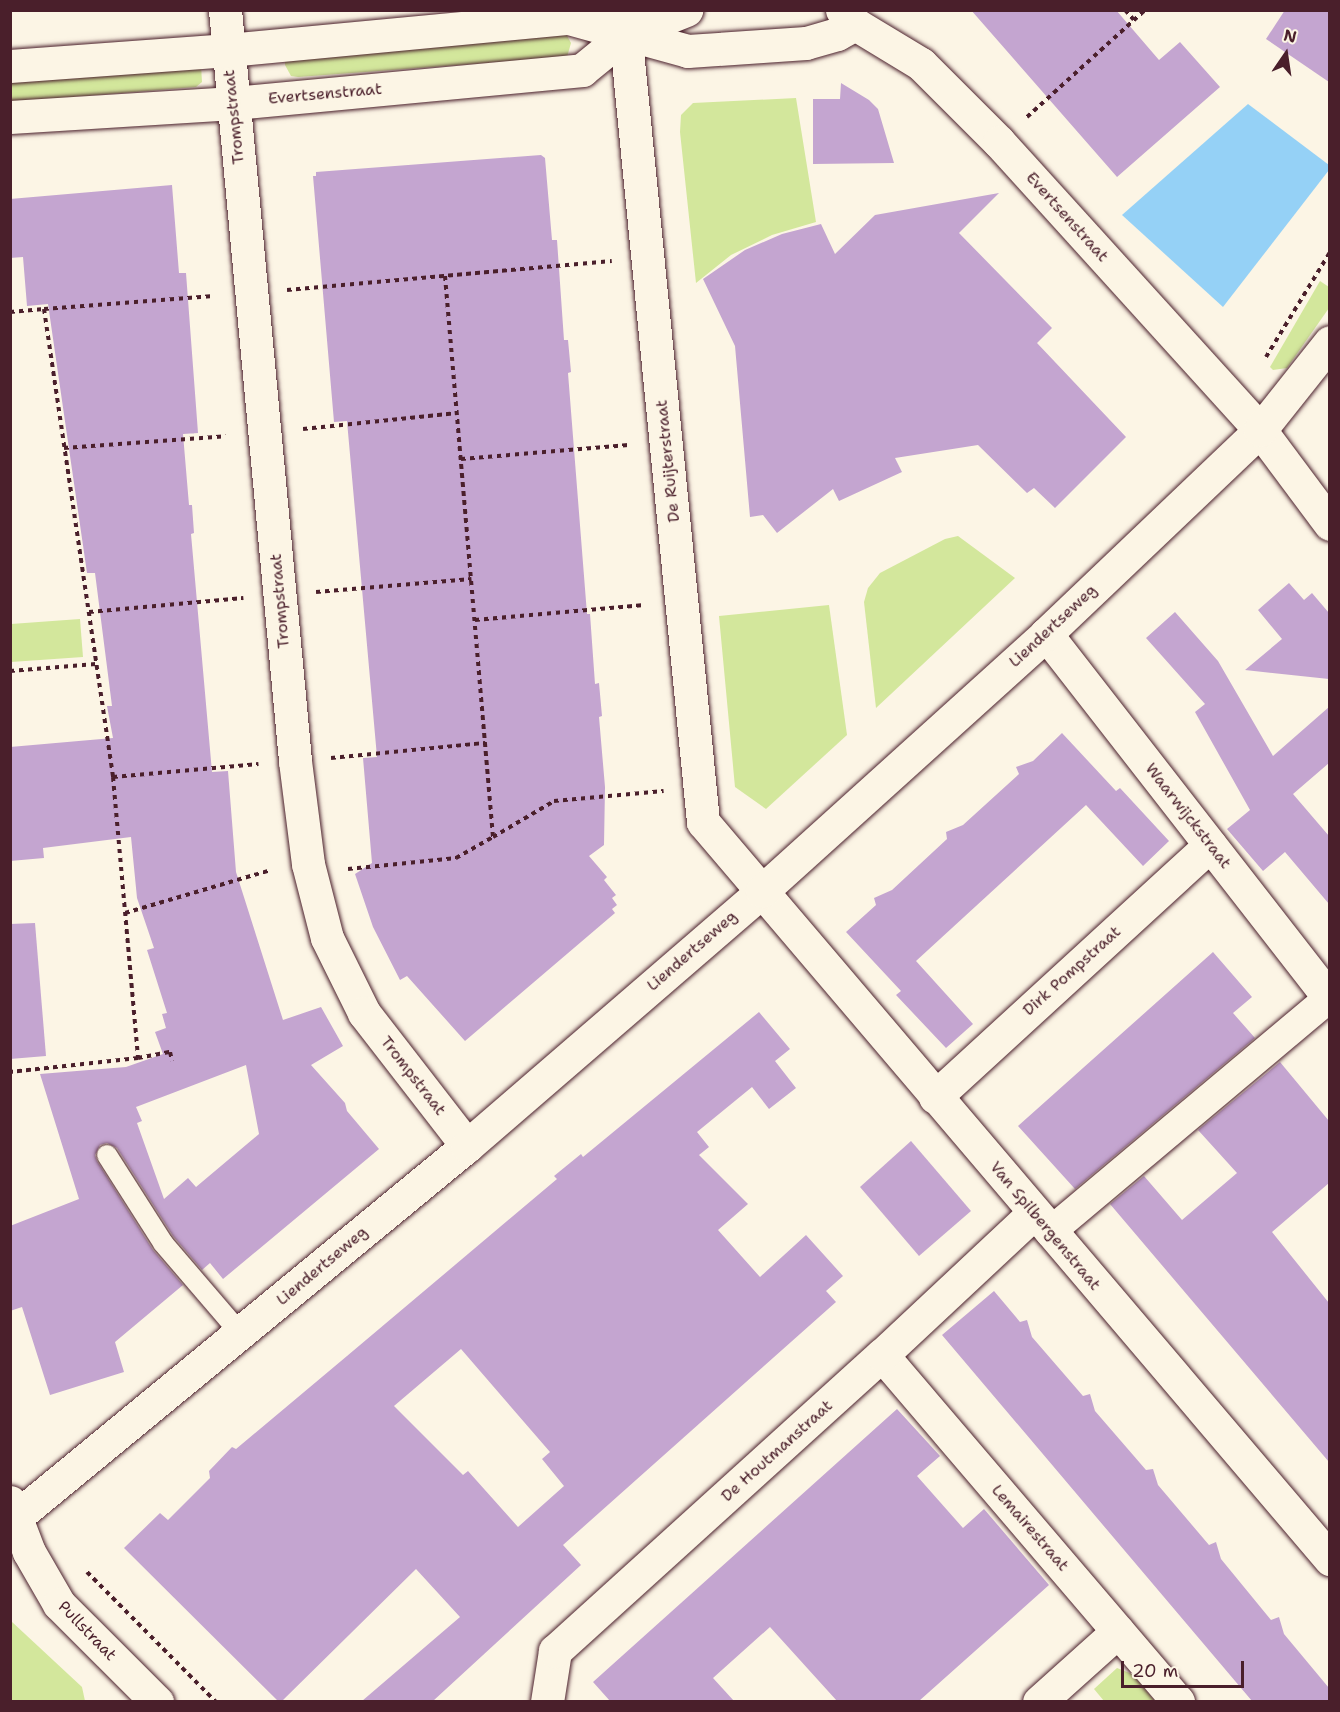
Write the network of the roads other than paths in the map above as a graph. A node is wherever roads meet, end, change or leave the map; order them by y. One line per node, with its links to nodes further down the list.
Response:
1 (225, 10): 5 (street, Trompstraat)
2 (686, 10): 4 (street, Evertsenstraat)
3 (852, 15): 4 (street, Evertsenstraat); 10 (street, Evertsenstraat)
4 (624, 22): 5 (street, Evertsenstraat); 7 (street, Evertsenstraat); 14 (street, De Ruijterstraat)
5 (228, 50): 6 (street, Evertsenstraat); 7 (street, Trompstraat)
6 (10, 66)
7 (234, 103): 8 (street, Evertsenstraat); 17 (street, Trompstraat)
8 (10, 117)
9 (1329, 342): 10 (street, Liendertseweg)
10 (1260, 430): 11 (street, Evertsenstraat); 12 (street, Liendertseweg)
11 (1329, 524)
12 (1046, 634): 13 (street, Waarwijckstraat); 14 (street, Liendertseweg)
13 (1210, 845): 15 (street, Waarwijckstraat); 16 (street, Dirk Pompstraat)
14 (762, 891): 16 (street, Van Spilbergenstraat); 17 (street, Liendertseweg)
15 (1329, 999): 19 (street)
16 (935, 1097): 19 (street, Van Spilbergenstraat)
17 (467, 1146): 20 (street, Liendertseweg)
18 (107, 1155): 20 (lane)
19 (1042, 1223): 21 (street, De Houtmanstraat); 23 (street, Van Spilbergenstraat)
20 (241, 1334): 22 (street, Liendertseweg)
21 (882, 1355): 24 (street, Lemairestraat); 25 (street, De Houtmanstraat)
22 (12, 1514): 26 (street, Pullstraat)
23 (1329, 1559)
24 (1118, 1631): 27 (street); 28 (street, Lemairestraat)
25 (551, 1699)
26 (157, 1701)
27 (1039, 1701)
28 (1178, 1701)

